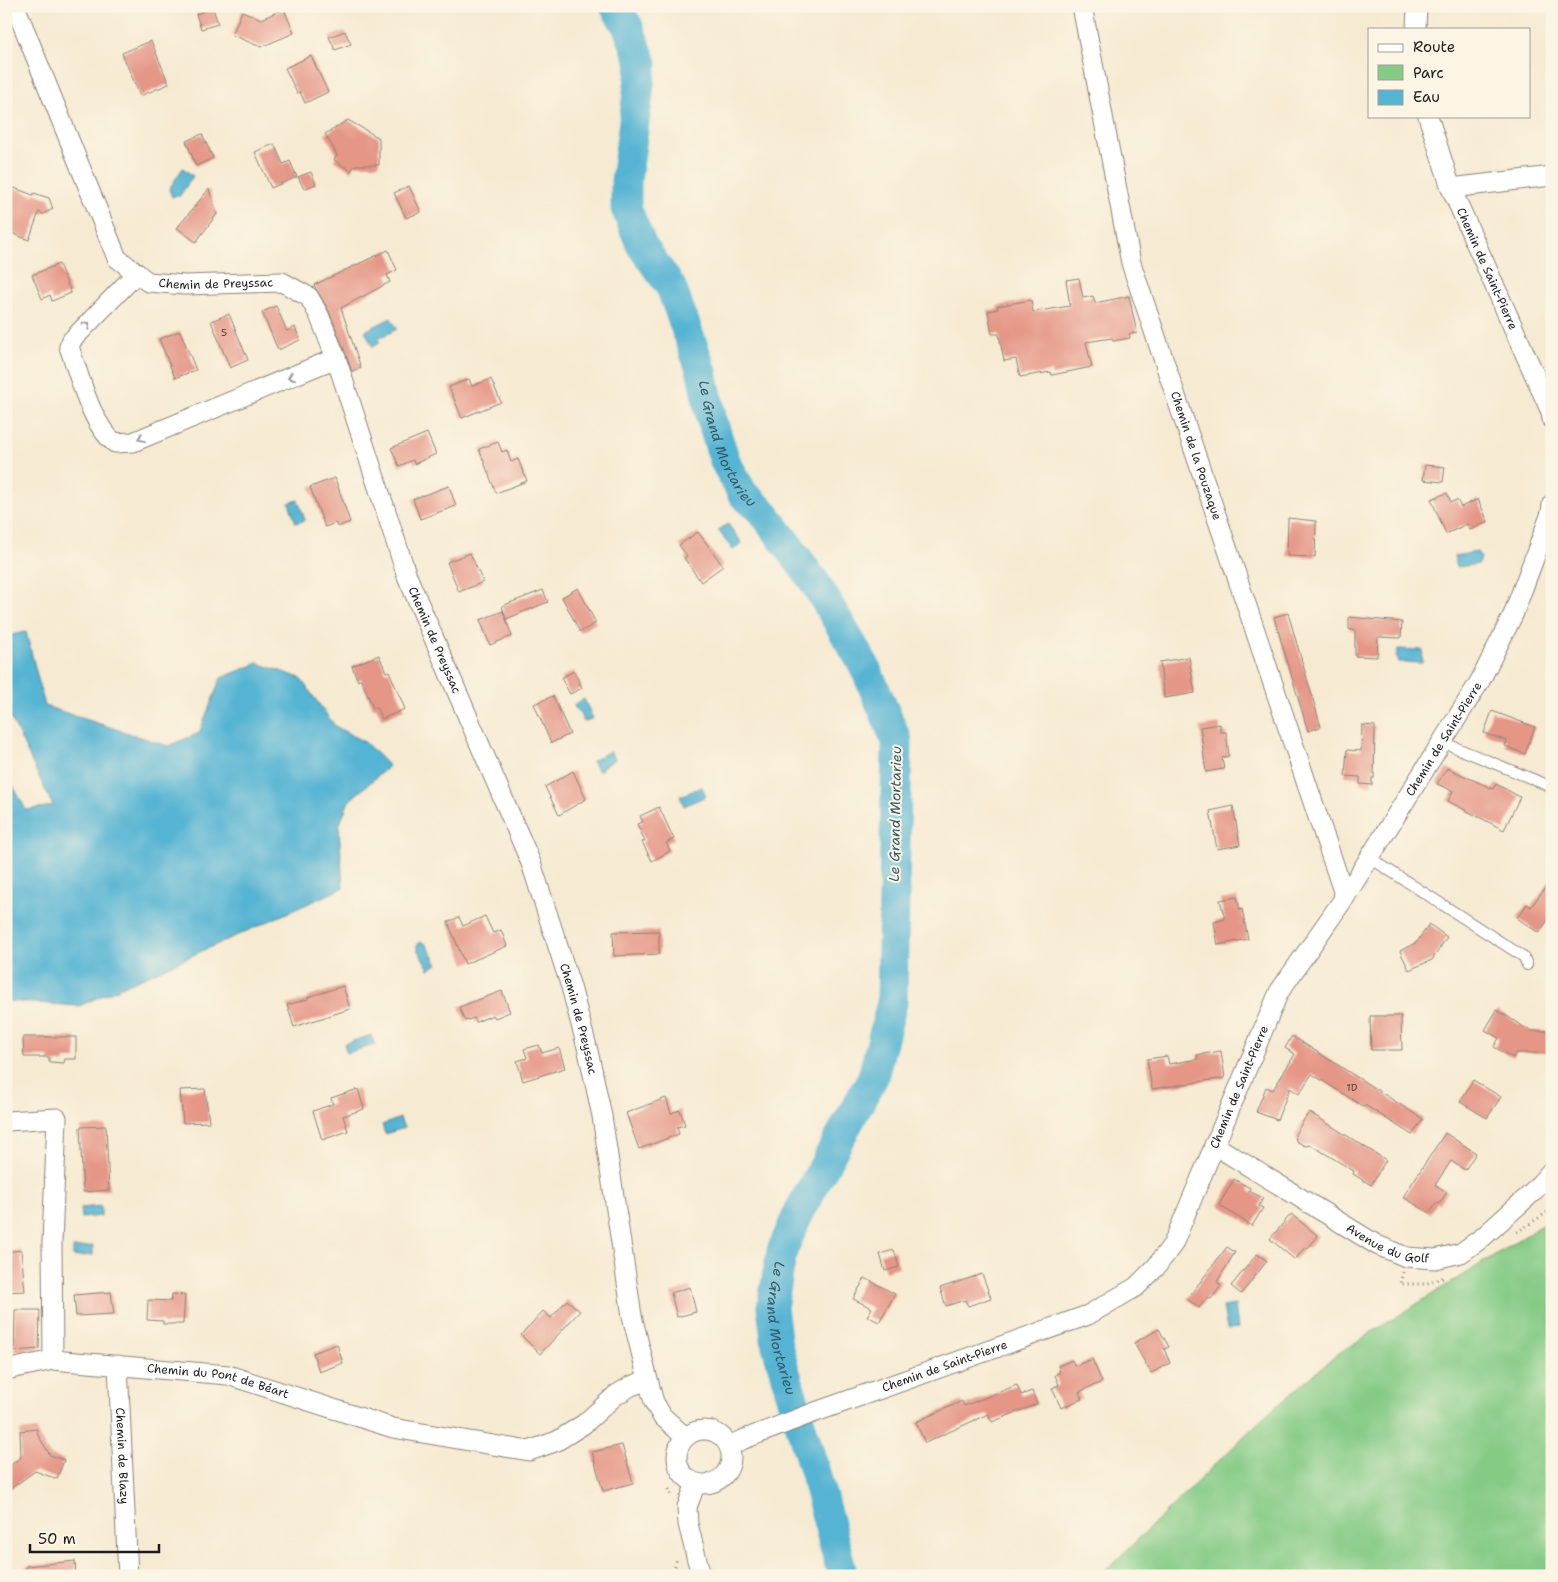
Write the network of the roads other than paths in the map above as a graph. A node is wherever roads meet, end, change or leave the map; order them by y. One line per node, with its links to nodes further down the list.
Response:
1 (15, 6): 4 (street); 9 (street, Chemin de Preyssac)
2 (1082, 6): 16 (street, Chemin de la Pouzaque)
3 (1417, 6): 5 (street)
4 (6, 10)
5 (1416, 28)
6 (1429, 118): 8 (street, Chemin de Saint-Pierre)
7 (1552, 176): 8 (street)
8 (1451, 188): 11 (street, Chemin de Saint-Pierre)
9 (137, 272): 10 (street, Chemin de Preyssac); 10 (street, one-way to 9)
10 (336, 358): 24 (street, Chemin de Preyssac)
11 (1552, 419)
12 (1552, 504): 13 (street, Chemin de Saint-Pierre)
13 (1442, 742): 14 (lane); 15 (street, Chemin de Saint-Pierre)
14 (1552, 787)
15 (1370, 858): 16 (street, Chemin de Saint-Pierre); 17 (lane)
16 (1346, 897): 19 (street, Chemin de Saint-Pierre)
17 (1527, 965)
18 (6, 1121): 21 (street)
19 (1214, 1145): 20 (street, Avenue du Golf); 26 (street, Chemin de Saint-Pierre)
20 (1552, 1170)
21 (53, 1360): 22 (street, Chemin du Pont de Béart); 23 (street, Chemin du Pont de Béart)
22 (118, 1365): 24 (street, Chemin du Pont de Béart); 28 (street, Chemin de Blazy)
23 (6, 1370)
24 (648, 1380): 25 (street, Chemin de Preyssac)
25 (685, 1437): 26 (street); 27 (street)
26 (729, 1446): 27 (street)
27 (696, 1483): 29 (street)
28 (128, 1576)
29 (701, 1576)

